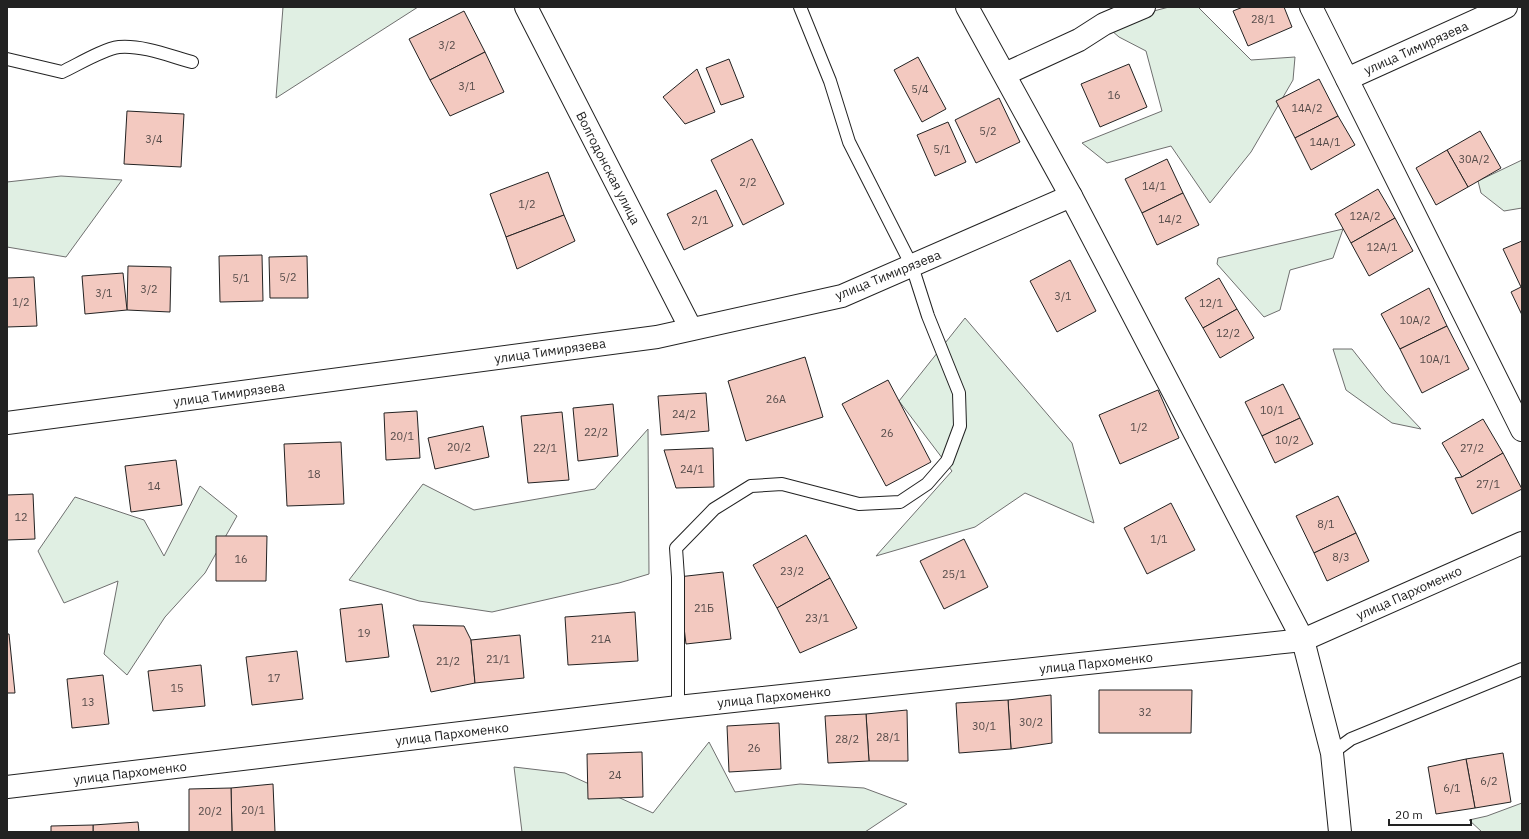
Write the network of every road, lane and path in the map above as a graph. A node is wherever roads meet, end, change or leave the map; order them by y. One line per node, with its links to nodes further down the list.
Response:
1 (526, 7): 13 (street, Волгодонская улица)
2 (800, 7): 12 (lane)
3 (967, 7): 9 (street)
4 (1144, 7): 9 (street)
5 (1312, 7): 10 (street)
6 (1506, 7): 10 (street, улица Тимирязева)
7 (7, 59): 8 (lane)
8 (192, 62)
9 (1005, 74): 11 (street)
10 (1347, 79): 15 (street)
11 (1071, 196): 12 (street, улица Тимирязева); 17 (street)
12 (912, 266): 13 (street, улица Тимирязева); 19 (lane)
13 (691, 329): 14 (street, улица Тимирязева)
14 (7, 423)
15 (1522, 430)
16 (1522, 543): 17 (street, улица Пархоменко)
17 (1303, 640): 19 (street, улица Пархоменко); 20 (street)
18 (1522, 669): 20 (lane)
19 (678, 707): 21 (street, улица Пархоменко)
20 (1332, 753): 22 (street)
21 (7, 787)
22 (1340, 832)

